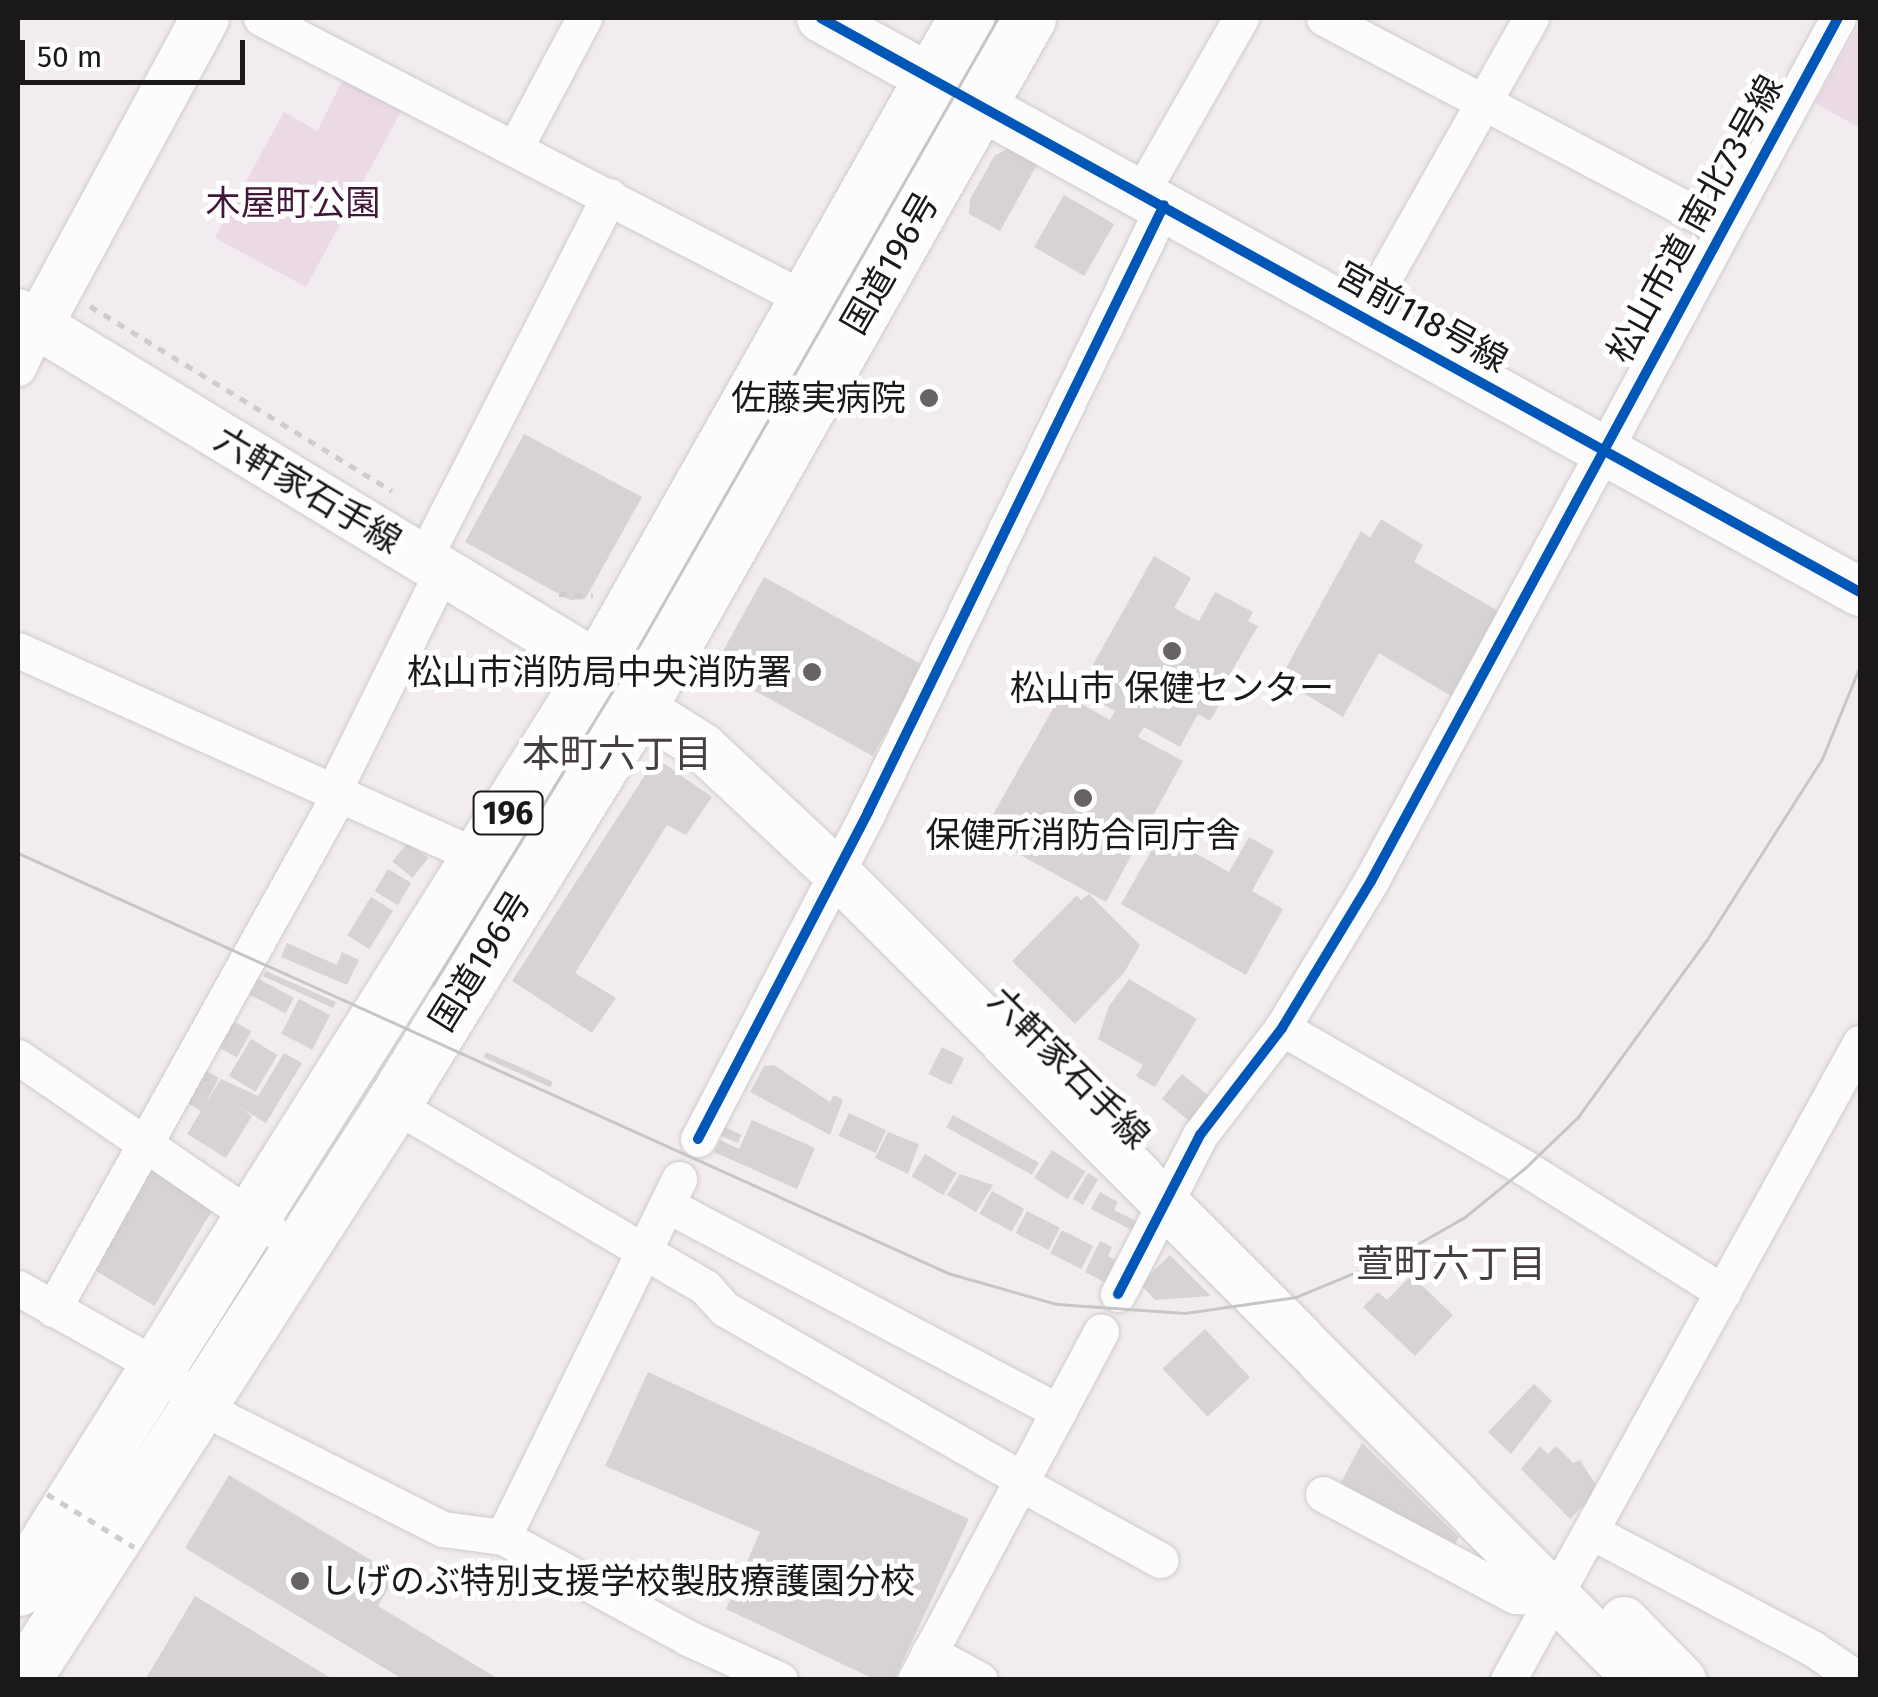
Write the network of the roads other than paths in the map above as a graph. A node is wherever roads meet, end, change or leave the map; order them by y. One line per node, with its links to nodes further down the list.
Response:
1 (205, 18): 18 (main road)
2 (262, 18): 13 (street)
3 (584, 18): 13 (street)
4 (820, 18): 11 (main road, 宮前118号線)
5 (966, 18): 11 (highway, 国道196号 / 196)
6 (1028, 18): 11 (highway, 国道196号 / 196)
7 (1241, 18): 15 (street)
8 (1324, 18): 12 (street)
9 (1531, 18): 12 (street)
10 (1838, 18): 16 (street, 松山市道 南北73号線)
11 (956, 92): 15 (main road, 宮前118号線); 17 (highway, 国道196号 / 196); 20 (highway, 国道196号 / 196)
12 (1484, 100): 16 (street); 19 (street)
13 (516, 146): 14 (street)
14 (609, 196): 17 (street); 23 (street)
15 (1152, 199): 19 (main road, 宮前118号線); 30 (street)
16 (1721, 228): 22 (street, 松山市道 南北73号線)
17 (804, 298): 20 (street); 26 (highway, 国道196号 / 196)
18 (38, 309): 21 (street); 23 (main road, 六軒家石手線)
19 (1363, 316): 22 (main road, 宮前118号線)
20 (854, 326): 27 (highway, 国道196号 / 196)
21 (18, 368)
22 (1601, 447): 24 (main road, 宮前118号線); 31 (street, 松山市道 南北73号線)
23 (436, 551): 26 (main road, 六軒家石手線); 28 (street)
24 (1860, 592)
25 (18, 650): 28 (street)
26 (599, 666): 27 (main road, 六軒家石手線); 29 (highway, 国道196号 / 196)
27 (645, 693): 30 (main road, 六軒家石手線); 35 (highway, 国道196号 / 196)
28 (337, 791): 29 (street); 37 (street)
29 (481, 858): 39 (highway, 国道196号 / 196)
30 (842, 860): 36 (street); 38 (main road, 六軒家石手線)
31 (1282, 1028): 38 (street, 松山市道 南北73号線); 43 (street)
32 (1860, 1043): 34 (street)
33 (18, 1057): 37 (street)
34 (1848, 1096): 43 (street)
35 (393, 1104): 40 (highway, 国道196号 / 196); 41 (street)
36 (698, 1139)
37 (148, 1148): 39 (street); 45 (street)
38 (1170, 1190): 44 (street, 松山市道 南北73号線); 54 (main road, 六軒家石手線)
39 (252, 1219): 40 (street); 47 (highway, 国道196号 / 196)
40 (301, 1248): 48 (highway, 国道196号 / 196)
41 (644, 1252): 49 (street); 50 (street); 52 (street)
42 (18, 1288): 45 (street)
43 (1723, 1292): 54 (street)
44 (1118, 1294)
45 (53, 1308): 47 (street)
46 (1101, 1331): 49 (street)
47 (156, 1371): 48 (street); 55 (highway, 国道196号 / 196)
48 (201, 1402): 52 (street); 57 (highway, 国道196号 / 196)
49 (1060, 1412): 50 (street)
50 (1023, 1482): 53 (street); 56 (street)
51 (1323, 1494): 54 (street)
52 (503, 1537): 58 (street)
53 (1160, 1560)
54 (1573, 1566): 60 (street); 61 (main road, 六軒家石手線); 62 (main road, 六軒家石手線); 63 (street)
55 (18, 1588)
56 (922, 1666): 59 (street)
57 (22, 1680)
58 (780, 1680)
59 (980, 1680)
60 (1508, 1680)
61 (1638, 1680)
62 (1682, 1680)
63 (1859, 1680)

